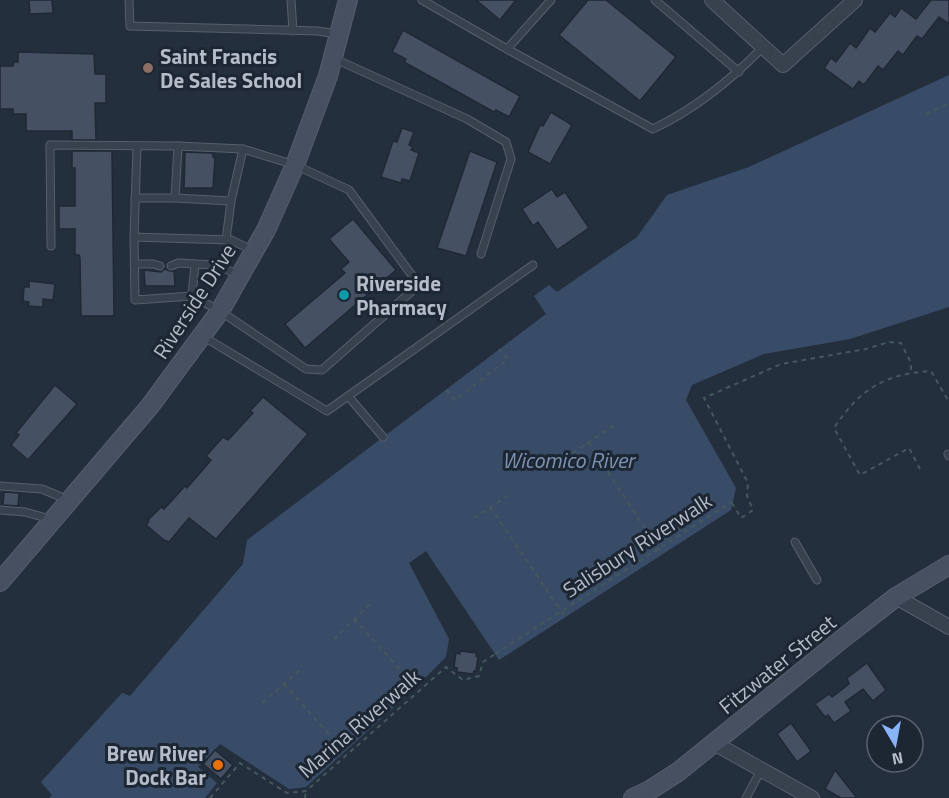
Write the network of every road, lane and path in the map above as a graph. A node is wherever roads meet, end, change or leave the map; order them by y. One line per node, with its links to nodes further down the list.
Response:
1 (129, 0): 9 (lane)
2 (291, 0): 9 (lane)
3 (348, 0): 10 (street, Riverside Drive)
4 (422, 0): 12 (lane)
5 (551, 0): 12 (lane)
6 (655, 0): 14 (lane)
7 (855, 0): 11 (street)
8 (717, 2): 11 (street)
9 (293, 31): 10 (lane)
10 (339, 34): 13 (street, Riverside Drive)
11 (763, 47): 14 (lane)
12 (507, 49): 14 (lane)
13 (333, 58): 20 (street, Riverside Drive); 28 (lane)
14 (739, 72)
15 (949, 103): 16 (path)
16 (926, 114)
17 (137, 146): 18 (lane); 21 (lane); 26 (lane)
18 (178, 146): 19 (lane); 22 (lane)
19 (243, 149): 20 (lane); 23 (lane)
20 (295, 165): 27 (street, Riverside Drive); 36 (lane)
21 (135, 198): 22 (lane); 24 (lane)
22 (175, 198): 23 (lane)
23 (231, 201): 25 (lane)
24 (134, 237): 25 (lane); 31 (lane)
25 (226, 240): 27 (lane)
26 (51, 246)
27 (254, 251): 34 (street, Riverside Drive)
28 (482, 254)
29 (158, 263): 31 (lane)
30 (173, 263): 32 (lane)
31 (134, 264): 35 (lane)
32 (195, 264): 34 (lane); 35 (lane)
33 (533, 265): 41 (lane)
34 (240, 275): 36 (street, Riverside Drive)
35 (192, 296): 36 (lane)
36 (220, 311): 37 (street, Riverside Drive)
37 (202, 336): 41 (lane); 50 (street, Riverside Drive)
38 (499, 349): 40 (path)
39 (911, 372): 42 (path); 47 (path); 56 (path, Salisbury Riverwalk, bridge)
40 (446, 390)
41 (348, 396): 44 (lane)
42 (949, 402)
43 (616, 424): 45 (path)
44 (383, 437)
45 (588, 442): 46 (path); 56 (path)
46 (565, 458)
47 (920, 469)
48 (0, 486): 50 (lane)
49 (512, 493): 51 (path)
50 (68, 500): 54 (street, Riverside Drive)
51 (490, 507): 53 (path); 63 (path)
52 (0, 510): 54 (lane)
53 (474, 518)
54 (52, 519): 60 (street, Riverside Drive)
55 (795, 542): 59 (lane)
56 (658, 549): 57 (path); 63 (path, Salisbury Riverwalk, bridge)
57 (662, 554)
58 (949, 565): 61 (street, Fitzwater Street)
59 (817, 580)
60 (0, 582)
61 (896, 597): 66 (street); 73 (street, Fitzwater Street)
62 (370, 604): 65 (path)
63 (561, 611): 64 (path); 68 (path, Salisbury Riverwalk, bridge)
64 (566, 618)
65 (354, 619): 67 (path); 71 (path)
66 (949, 627)
67 (334, 639)
68 (495, 654): 76 (path, Marina Riverwalk)
69 (300, 670): 70 (path)
70 (284, 684): 72 (path); 74 (path)
71 (416, 687)
72 (262, 703)
73 (714, 743): 75 (street); 79 (street, Fitzwater Street)
74 (344, 751)
75 (761, 770): 80 (lane); 81 (street)
76 (306, 791): 77 (path, Marina Riverwalk); 78 (path)
77 (210, 798)
78 (305, 798)
79 (633, 798)
80 (746, 798)
81 (812, 798)

